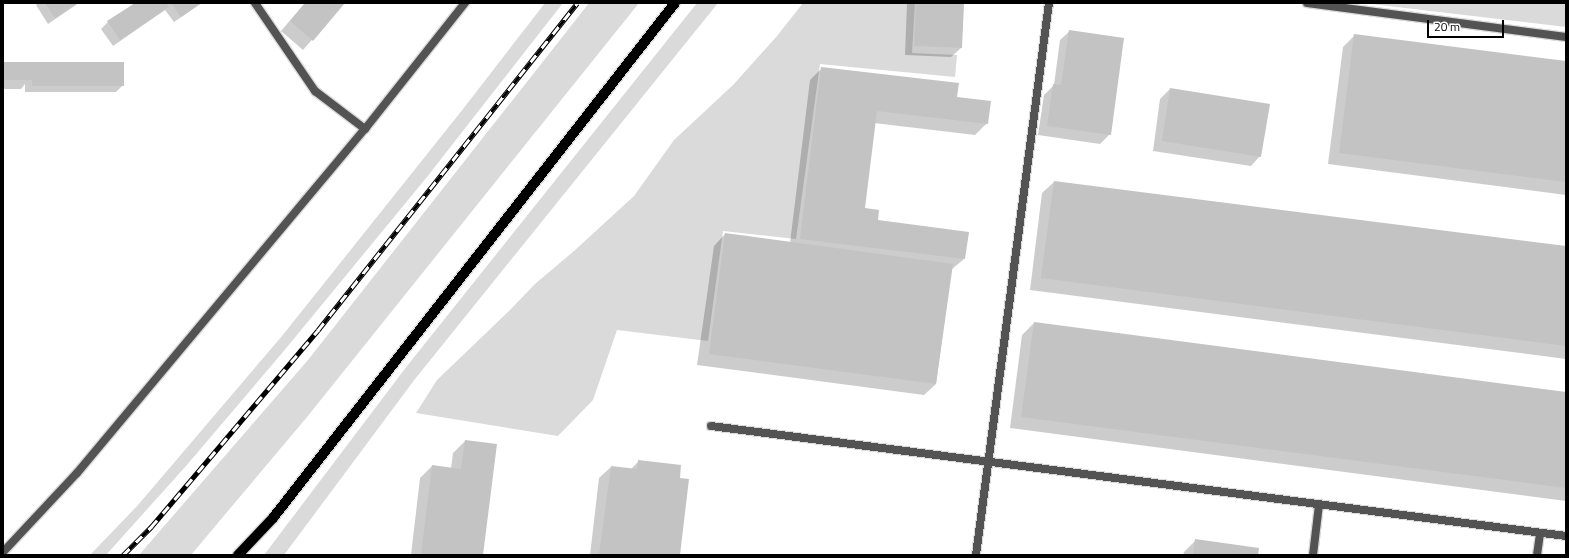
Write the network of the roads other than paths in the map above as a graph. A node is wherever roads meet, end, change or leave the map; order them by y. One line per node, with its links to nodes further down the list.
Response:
1 (255, 3): 7 (street)
2 (465, 3): 7 (street)
3 (675, 3): 14 (main road)
4 (1049, 3): 9 (street)
5 (1307, 3): 6 (street)
6 (1566, 37)
7 (364, 129): 13 (street)
8 (711, 426): 9 (street)
9 (989, 462): 10 (street); 15 (street)
10 (1319, 505): 11 (street); 16 (street)
11 (1540, 533): 12 (street); 17 (street)
12 (1566, 536)
13 (3, 552)
14 (238, 555)
15 (976, 555)
16 (1313, 555)
17 (1538, 555)

